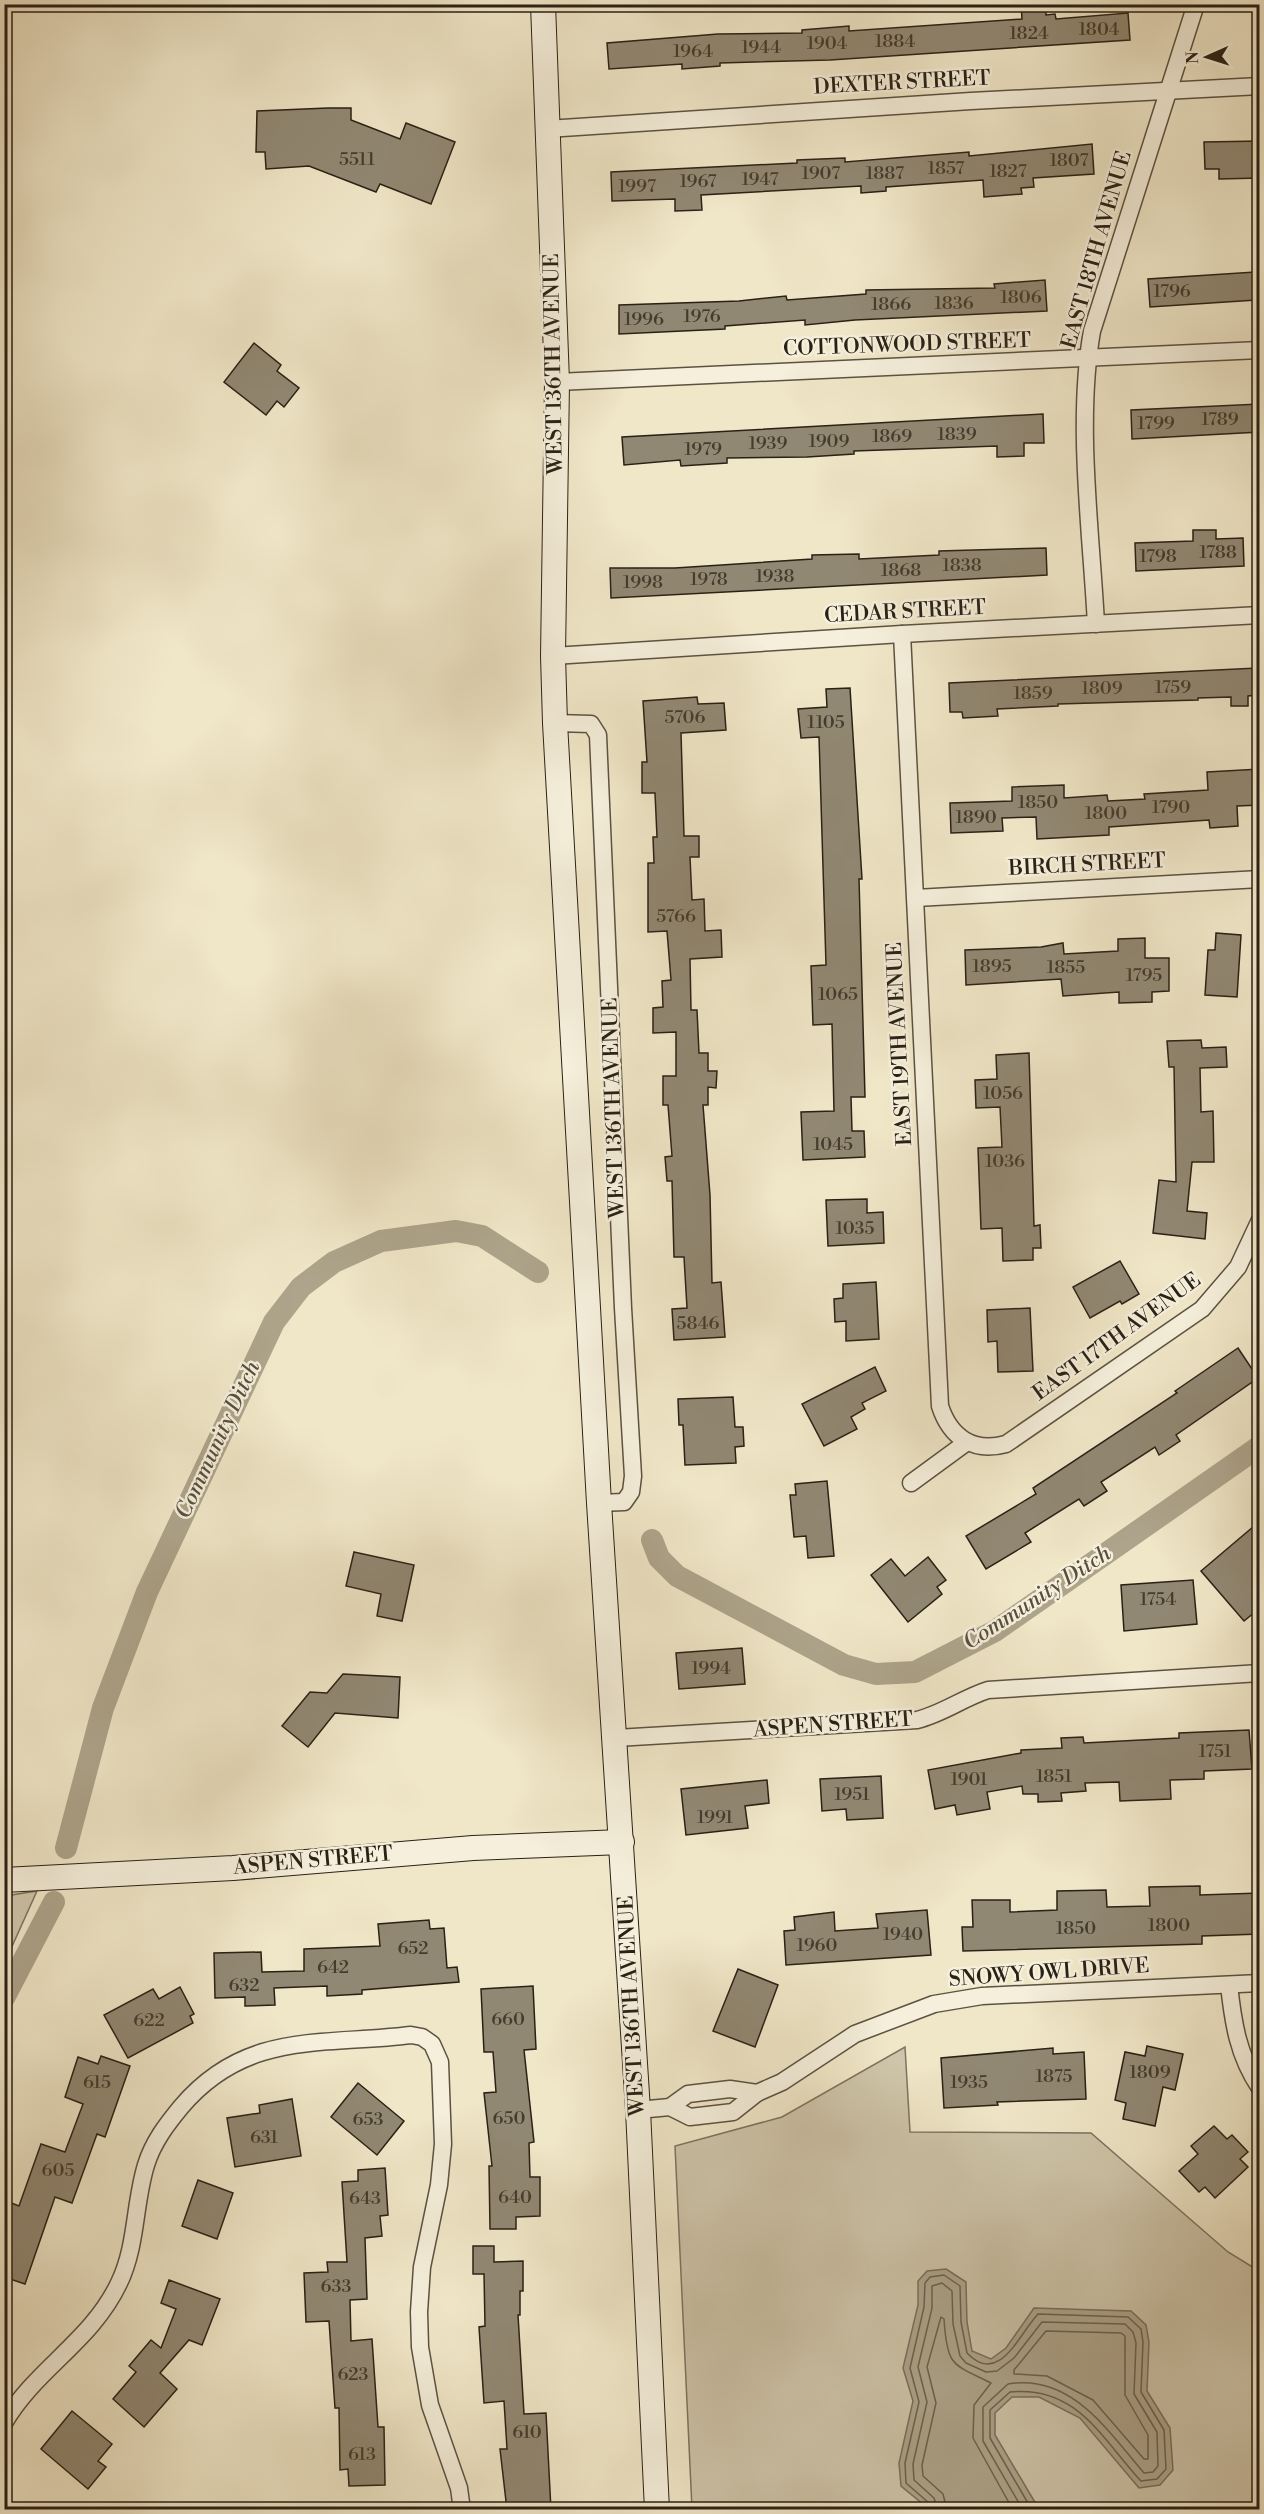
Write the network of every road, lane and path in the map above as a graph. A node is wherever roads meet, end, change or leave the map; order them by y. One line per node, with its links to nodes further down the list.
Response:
1 (543, 4): 5 (main road, WEST 136TH AVENUE)
2 (1196, 4): 4 (street, EAST 18TH AVENUE)
3 (1260, 86): 4 (street, DEXTER STREET)
4 (1168, 91): 5 (street, DEXTER STREET); 7 (street, EAST 18TH AVENUE)
5 (547, 129): 8 (main road, WEST 136TH AVENUE)
6 (1260, 350): 7 (street, COTTONWOOD STREET)
7 (1087, 360): 8 (street, COTTONWOOD STREET); 10 (street, EAST 18TH AVENUE)
8 (557, 382): 12 (main road, WEST 136TH AVENUE)
9 (1260, 615): 10 (street, CEDAR STREET)
10 (1096, 624): 11 (street, CEDAR STREET)
11 (902, 634): 12 (street, CEDAR STREET); 15 (street, EAST 19TH AVENUE)
12 (553, 656): 13 (main road, WEST 136TH AVENUE)
13 (555, 723): 19 (main road, WEST 136TH AVENUE); 19 (street, WEST 136TH AVENUE)
14 (1260, 879): 15 (street, BIRCH STREET)
15 (916, 898): 17 (street, EAST 19TH AVENUE)
16 (1260, 1220): 17 (street, EAST 17TH AVENUE)
17 (967, 1442): 18 (street)
18 (911, 1483)
19 (599, 1503): 21 (main road, WEST 136TH AVENUE)
20 (1260, 1673): 21 (street, ASPEN STREET)
21 (616, 1738): 22 (main road, WEST 136TH AVENUE)
22 (622, 1842): 23 (main road, ASPEN STREET); 29 (main road, WEST 136TH AVENUE)
23 (4, 1880)
24 (1260, 1983): 25 (street, SNOWY OWL DRIVE)
25 (1229, 1984): 26 (street); 27 (street, SNOWY OWL DRIVE)
26 (1260, 2088)
27 (757, 2093): 28 (street, SNOWY OWL DRIVE); 28 (street, SNOWY OWL DRIVE)
28 (670, 2107): 29 (street, SNOWY OWL DRIVE)
29 (638, 2110): 32 (main road, WEST 136TH AVENUE)
30 (4, 2423): 31 (street)
31 (462, 2510)
32 (657, 2510)

